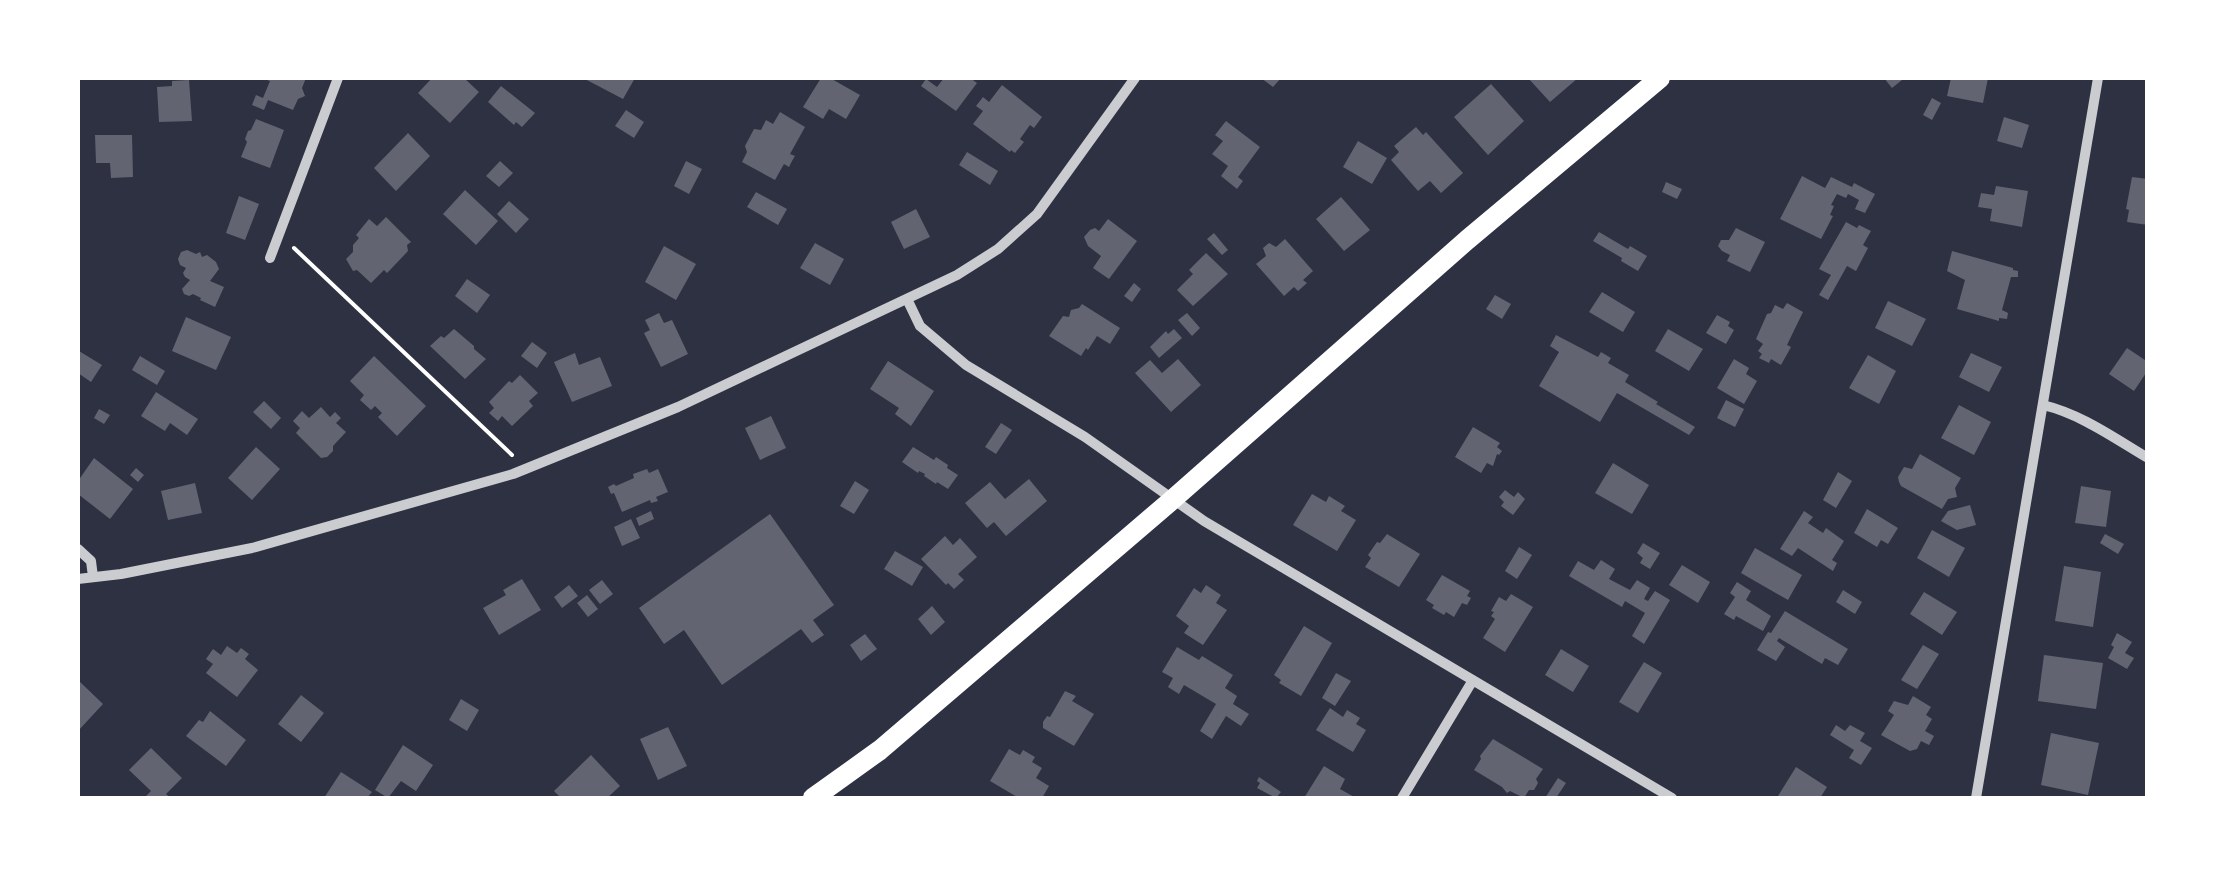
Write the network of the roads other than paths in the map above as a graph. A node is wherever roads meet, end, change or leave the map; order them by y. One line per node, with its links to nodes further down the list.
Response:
1 (338, 78): 5 (street)
2 (1134, 78): 6 (street)
3 (1660, 78): 9 (main road)
4 (2098, 78): 7 (street)
5 (270, 258)
6 (907, 299): 9 (street); 11 (street)
7 (2043, 406): 8 (street); 17 (street)
8 (2148, 458)
9 (1172, 500): 13 (street); 14 (main road)
10 (78, 549): 11 (street)
11 (94, 576): 12 (street)
12 (78, 580)
13 (1473, 680): 15 (street); 16 (street)
14 (813, 798)
15 (1402, 798)
16 (1672, 798)
17 (1976, 798)

